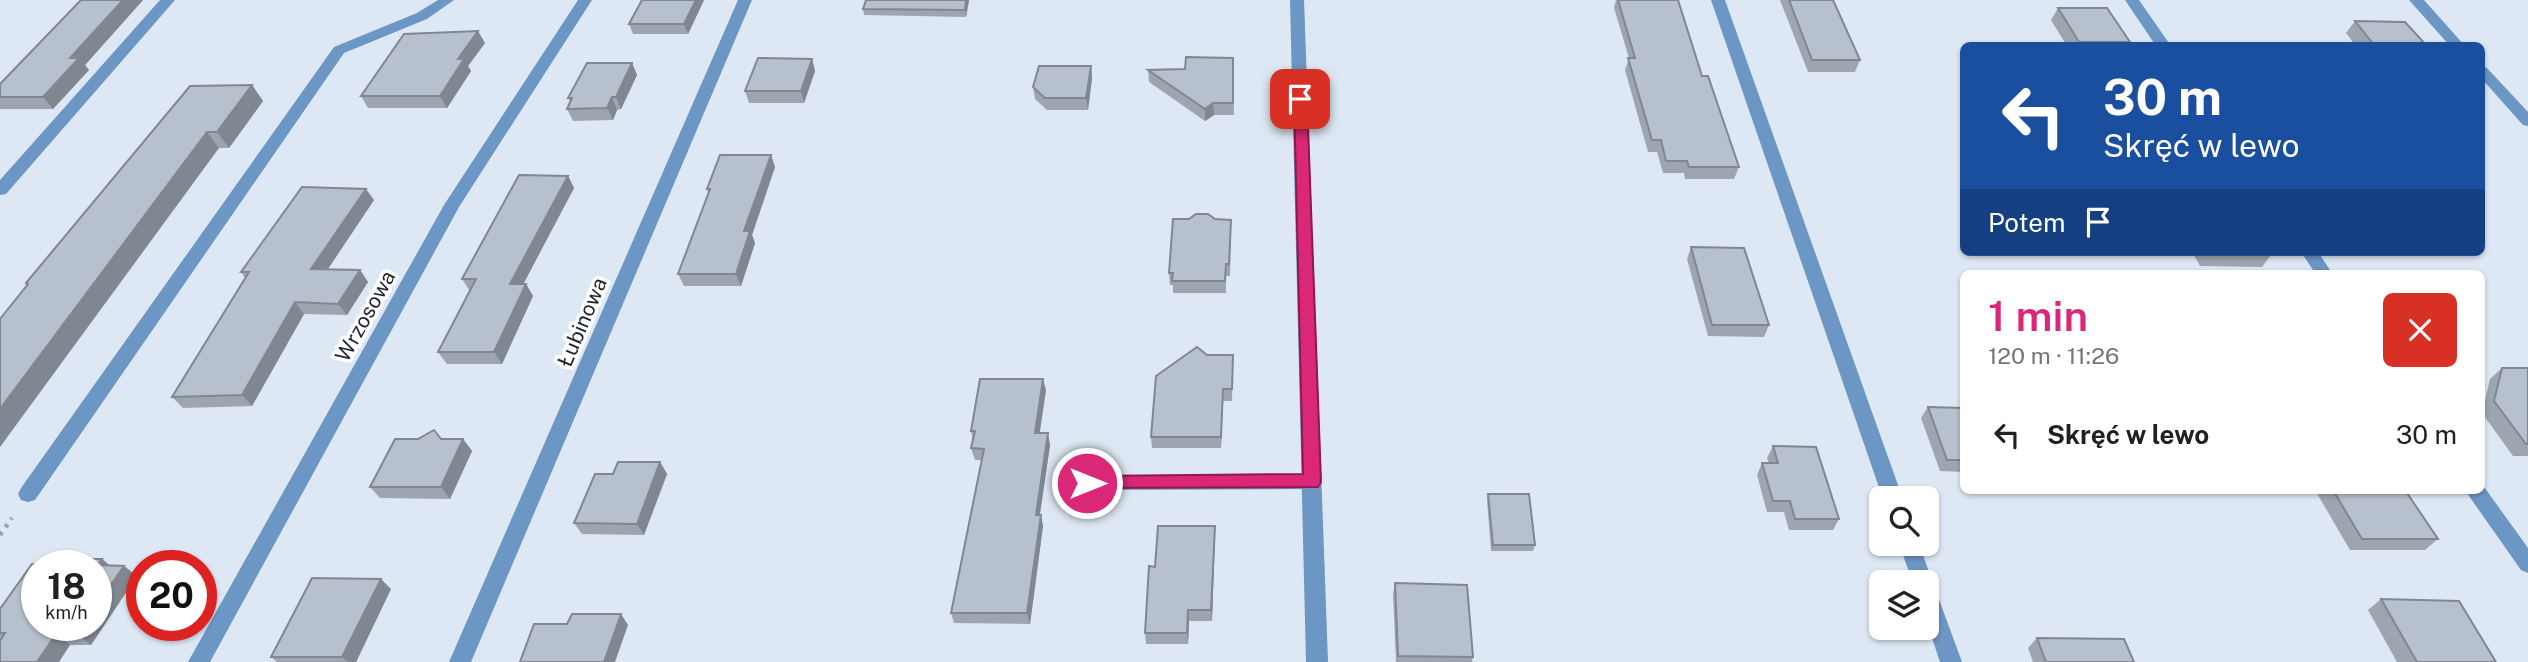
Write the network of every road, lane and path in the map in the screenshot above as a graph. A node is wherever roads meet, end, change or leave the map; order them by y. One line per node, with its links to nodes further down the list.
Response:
1 (169, 0): 13 (street)
2 (446, 0): 17 (street)
3 (585, 0): 21 (street, Wrzosowa)
4 (746, 0): 22 (street, Łubinowa)
5 (1297, 0): 14 (street)
6 (1717, 0): 16 (street)
7 (2132, 0): 9 (street)
8 (2416, 0): 10 (street)
9 (2161, 42)
10 (2454, 42)
11 (2485, 74): 12 (street)
12 (2528, 121)
13 (0, 190)
14 (1312, 482): 15 (lane); 23 (street)
15 (1087, 483)
16 (1888, 486)
17 (28, 494)
18 (2479, 494): 19 (street)
19 (2528, 564)
20 (1939, 628): 24 (street)
21 (199, 662)
22 (460, 662)
23 (1317, 662)
24 (1951, 662)

